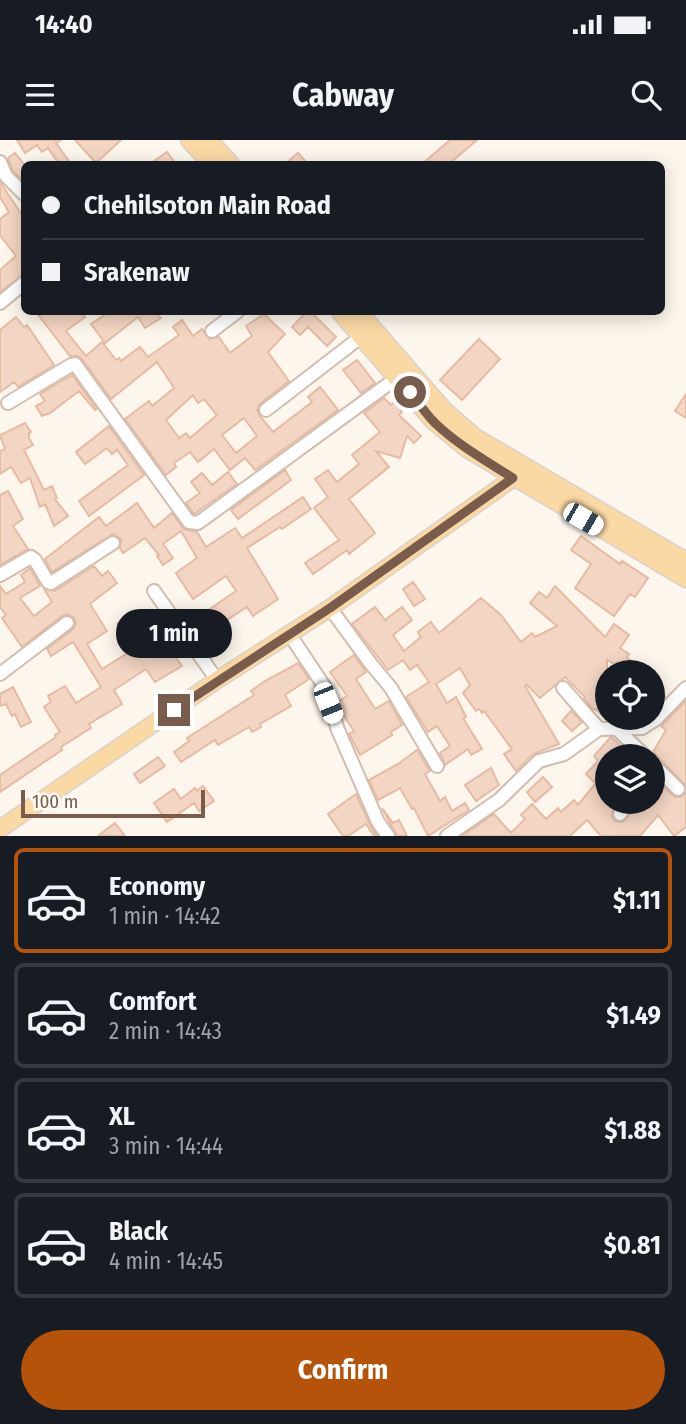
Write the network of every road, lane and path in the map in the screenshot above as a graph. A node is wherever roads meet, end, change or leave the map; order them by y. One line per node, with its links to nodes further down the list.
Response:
1 (189, 140): 3 (main road)
2 (209, 140): 4 (main road)
3 (208, 161)
4 (228, 161)
5 (0, 162): 6 (street)
6 (3, 178): 7 (street)
7 (21, 192)
8 (21, 286): 9 (street)
9 (0, 303)
10 (233, 315): 13 (street)
11 (343, 315): 14 (main road)
12 (362, 315): 18 (main road)
13 (212, 331)
14 (362, 336): 15 (main road); 17 (street)
15 (398, 377): 16 (street); 18 (main road)
16 (8, 403)
17 (266, 410)
18 (520, 474): 20 (main road); 22 (main road); 24 (main road)
19 (113, 543): 21 (street)
20 (686, 561)
21 (0, 575)
22 (686, 579)
23 (154, 591): 28 (street)
24 (330, 608): 26 (main road); 36 (street)
25 (67, 623): 27 (street)
26 (290, 635): 28 (main road); 41 (street)
27 (0, 674)
28 (217, 680): 39 (main road)
29 (563, 688): 32 (street)
30 (686, 688): 31 (street)
31 (665, 710)
32 (595, 724)
33 (598, 730): 40 (street)
34 (618, 730): 35 (street)
35 (633, 744)
36 (437, 766)
37 (665, 778): 38 (street)
38 (678, 789)
39 (0, 829)
40 (453, 834)
41 (388, 836)

